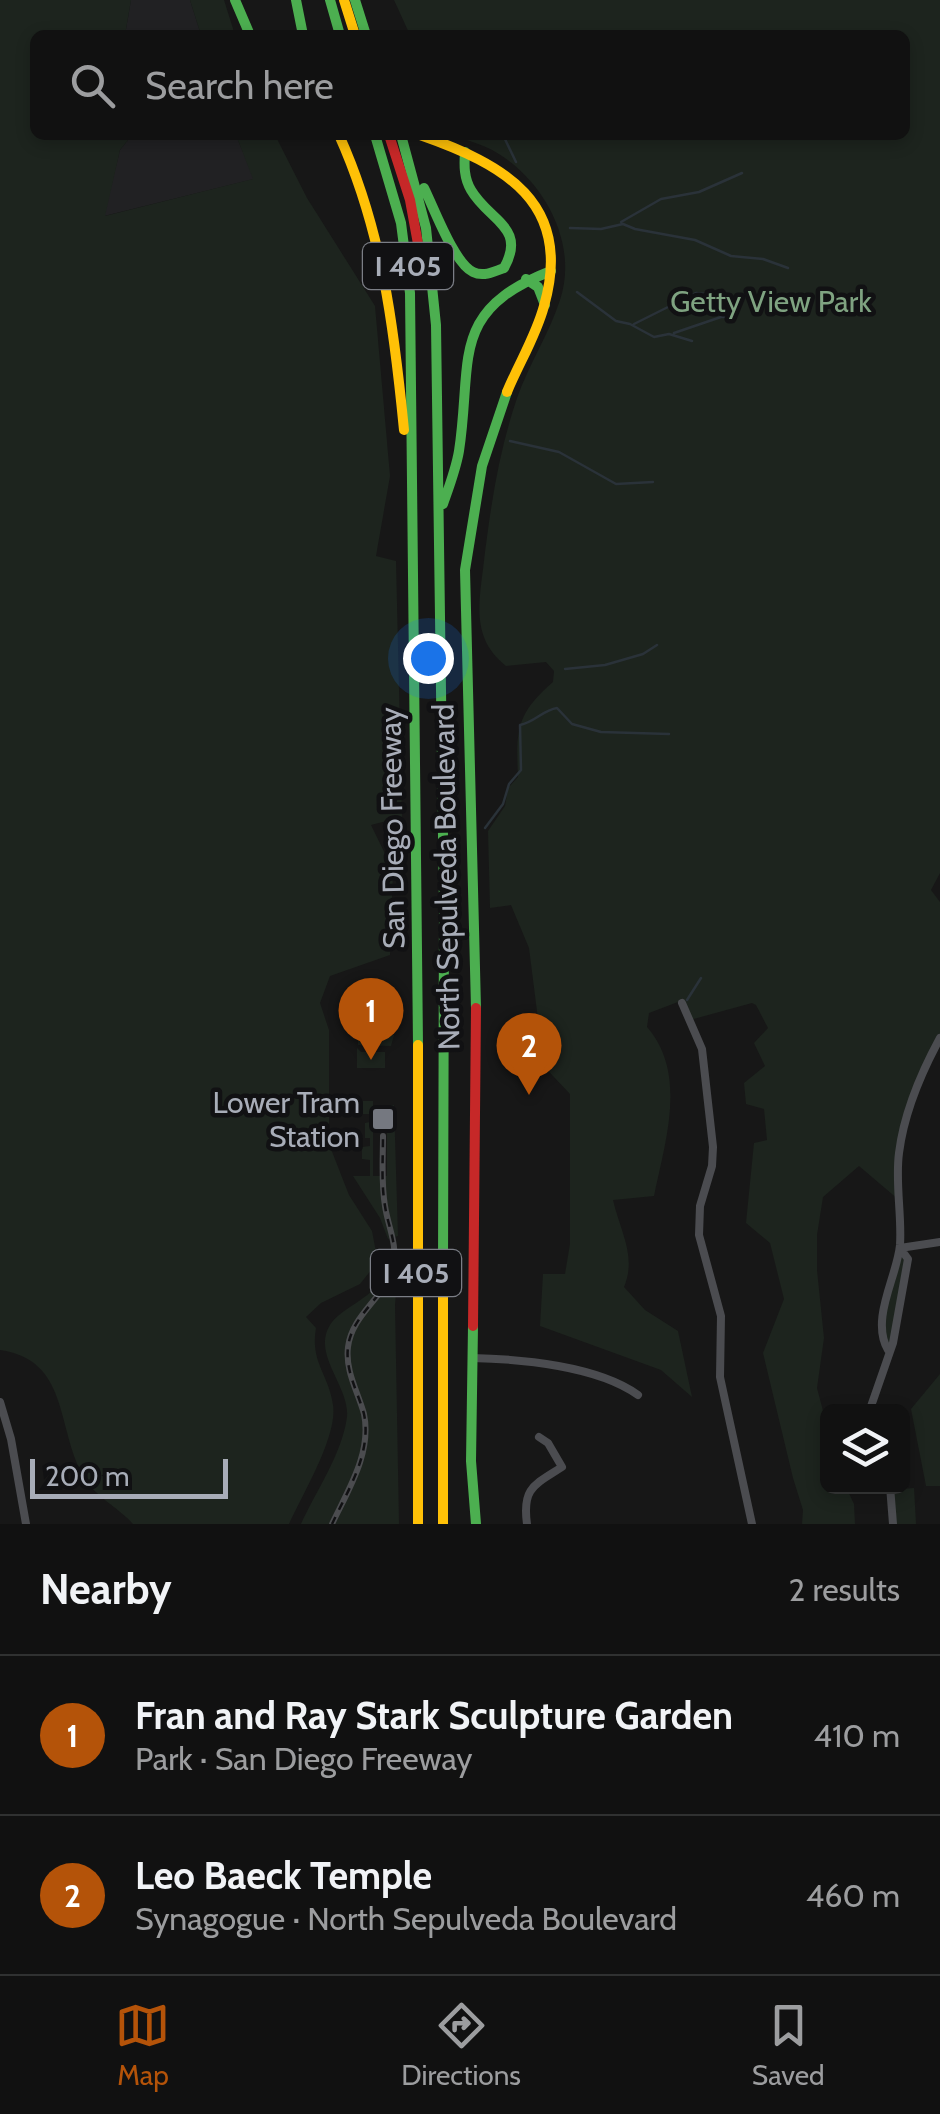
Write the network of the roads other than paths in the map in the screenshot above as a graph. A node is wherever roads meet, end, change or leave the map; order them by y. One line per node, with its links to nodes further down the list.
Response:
1 (236, 0): 5 (main road)
2 (296, 0): 6 (main road)
3 (337, 0): 7 (main road)
4 (356, 0): 8 (main road)
5 (248, 30)
6 (302, 30)
7 (346, 30)
8 (365, 30)
9 (341, 140): 22 (main road)
10 (384, 140): 15 (main road, San Diego Freeway / I 405)
11 (384, 140): 15 (main road)
12 (403, 140): 16 (main road, San Diego Freeway / I 405)
13 (433, 140): 14 (main road, North Sepulveda Boulevard)
14 (465, 152): 16 (main road); 17 (main road, North Sepulveda Boulevard)
15 (389, 153): 20 (main road); 22 (main road, San Diego Freeway / I 405)
16 (410, 161): 20 (main road, San Diego Freeway / I 405)
17 (551, 272): 18 (main road); 19 (main road, North Sepulveda Boulevard)
18 (526, 279): 19 (main road); 21 (main road)
19 (546, 304): 28 (main road, North Sepulveda Boulevard)
20 (436, 325): 21 (main road, San Diego Freeway / I 405)
21 (438, 519): 36 (main road, San Diego Freeway / I 405)
22 (412, 525): 35 (main road, San Diego Freeway / I 405)
23 (682, 1003): 39 (street)
24 (940, 1038): 26 (street)
25 (940, 1242): 26 (street)
26 (900, 1248): 27 (street); 27 (street)
27 (888, 1350): 31 (street)
28 (472, 1358): 29 (street); 37 (main road, North Sepulveda Boulevard)
29 (638, 1395)
30 (0, 1402): 34 (street)
31 (871, 1404)
32 (539, 1437): 38 (street)
33 (891, 1494): 40 (street)
34 (26, 1524)
35 (418, 1524)
36 (443, 1524)
37 (476, 1524)
38 (527, 1524)
39 (752, 1524)
40 (893, 1524)

